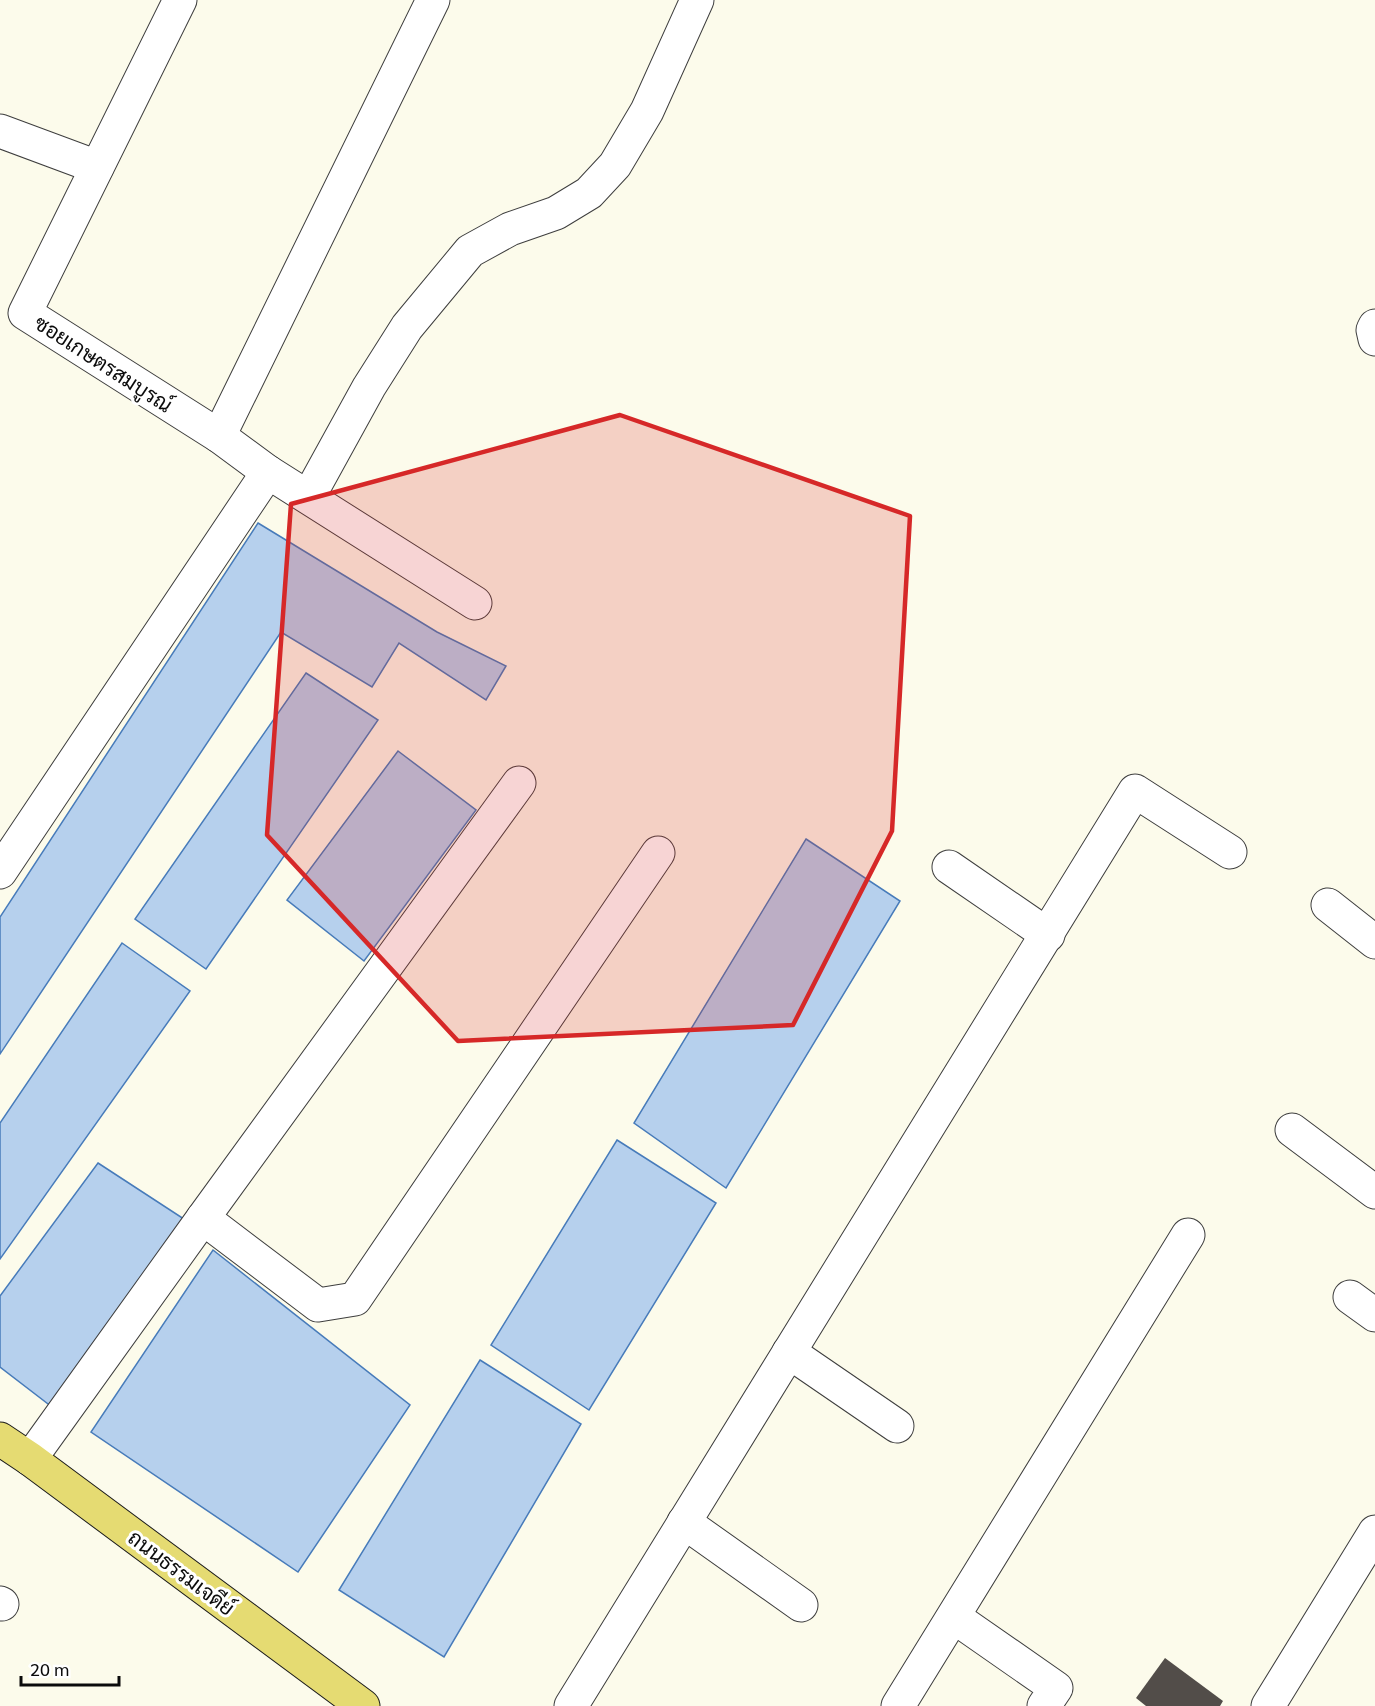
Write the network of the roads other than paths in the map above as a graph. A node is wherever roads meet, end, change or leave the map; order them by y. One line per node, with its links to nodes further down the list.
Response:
1 (180, 0): 5 (street, ซอยเกษตรสมบูรณ์)
2 (433, 0): 8 (street)
3 (697, 0): 10 (street)
4 (0, 131): 5 (street)
5 (97, 167): 8 (street, ซอยเกษตรสมบูรณ์)
6 (1375, 326): 7 (street)
7 (1375, 339)
8 (219, 436): 9 (street, ซอยเกษตรสมบูรณ์)
9 (267, 472): 10 (street, ซอยเกษตรสมบูรณ์); 16 (street)
10 (309, 496): 11 (street, ซอยเกษตรสมบูรณ์)
11 (476, 603)
12 (519, 783): 22 (street)
13 (1230, 852): 18 (street)
14 (658, 853): 22 (street)
15 (949, 867): 18 (street)
16 (0, 872)
17 (1328, 906): 19 (street)
18 (1048, 935): 24 (street)
19 (1375, 942)
20 (1292, 1130): 21 (street)
21 (1375, 1192)
22 (203, 1218): 27 (street)
23 (1188, 1235): 31 (street)
24 (789, 1352): 25 (street); 28 (street)
25 (897, 1426)
26 (0, 1439): 27 (main road, ถนนธรรมเจดีย์)
27 (30, 1459): 32 (main road, ถนนธรรมเจดีย์)
28 (684, 1522): 30 (street); 33 (street)
29 (1375, 1532): 36 (street)
30 (801, 1605)
31 (954, 1617): 34 (street); 35 (street)
32 (363, 1706)
33 (571, 1706)
34 (898, 1706)
35 (1044, 1706)
36 (1268, 1706)

